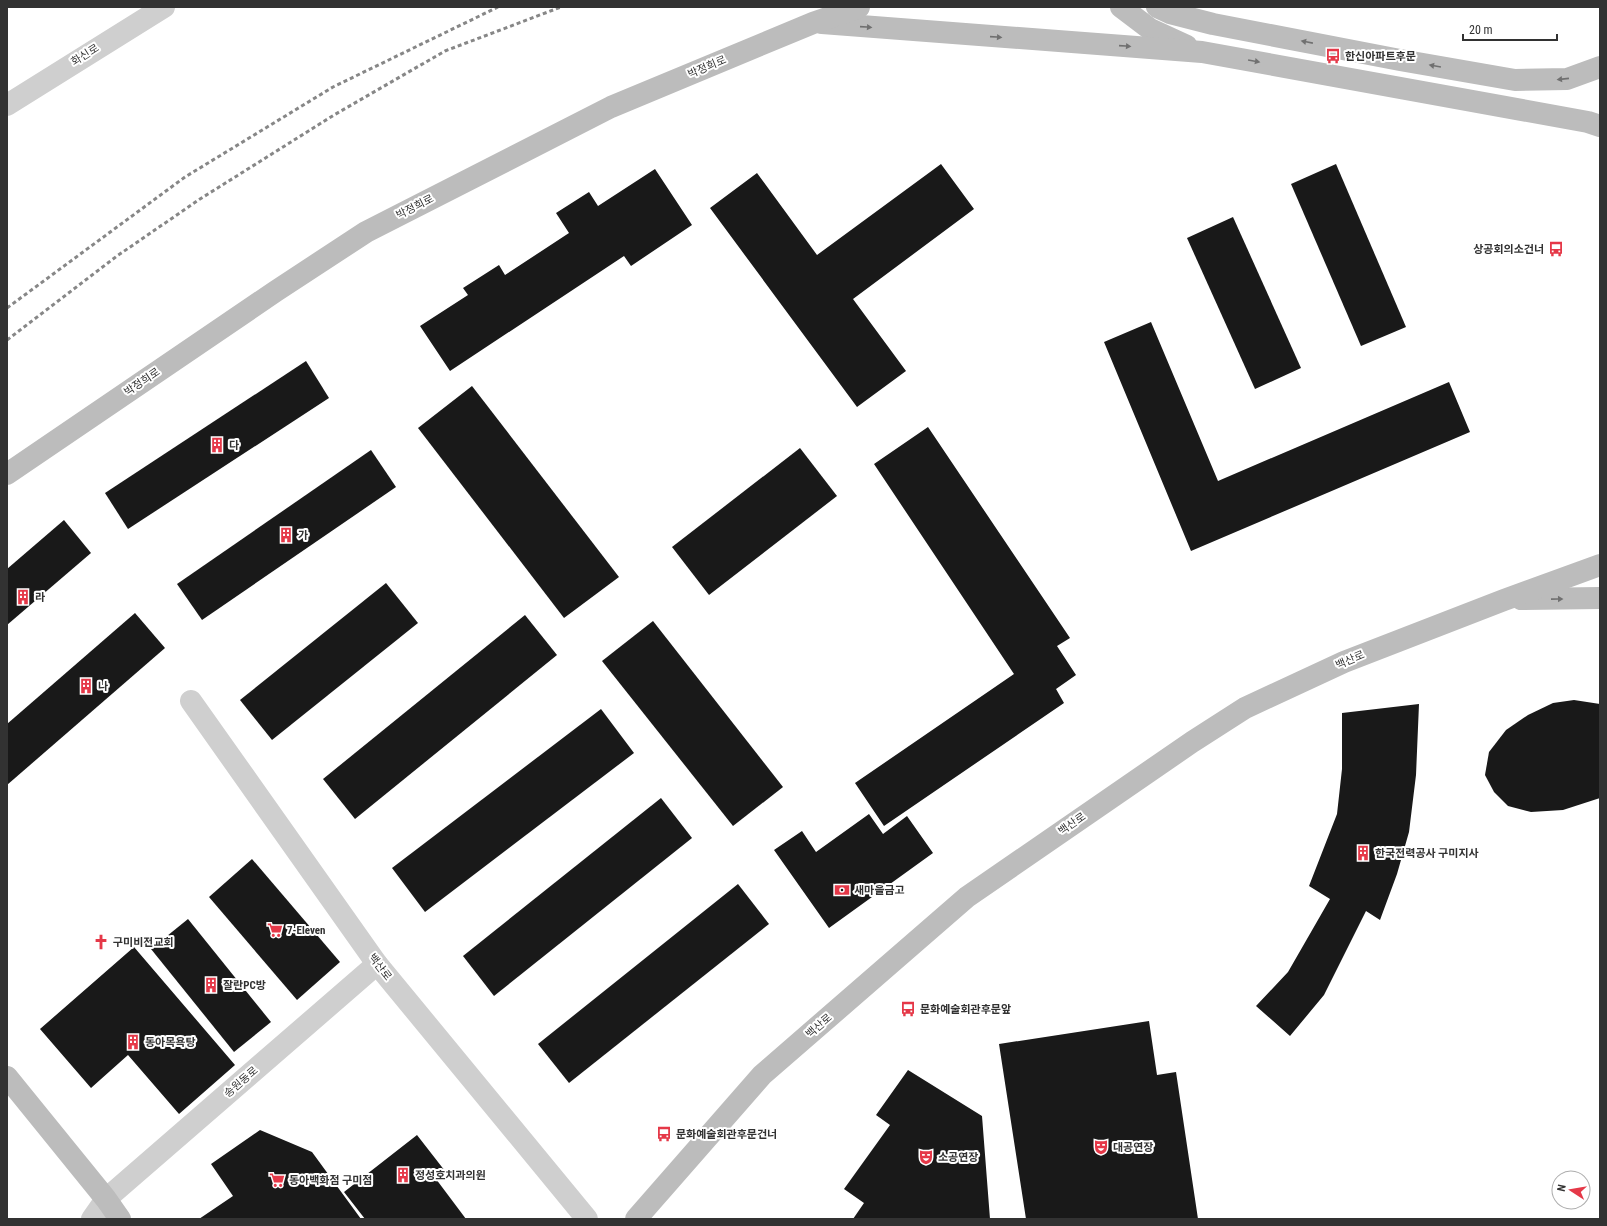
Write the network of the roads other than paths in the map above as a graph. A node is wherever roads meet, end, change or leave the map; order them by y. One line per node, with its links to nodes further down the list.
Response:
1 (859, 7): 6 (street, 박정희로)
2 (1121, 7): 8 (street)
3 (1157, 7): 7 (street)
4 (1198, 7): 7 (street)
5 (158, 8): 10 (street, 화신로)
6 (813, 22): 8 (street, one-way to 8); 12 (street, 박정희로)
7 (1212, 24): 9 (street, one-way to 7)
8 (1202, 52): 11 (street, one-way to 11)
9 (1600, 67)
10 (7, 104)
11 (1600, 126)
12 (7, 474)
13 (1600, 565): 15 (street, 백산로)
14 (1600, 598): 15 (street, one-way to 14)
15 (1504, 600): 23 (street, 백산로)
16 (191, 701): 17 (street, 백산로)
17 (377, 964): 19 (street, 송원동로); 22 (street, 백산로)
18 (7, 1077): 19 (street)
19 (106, 1200): 20 (street, 송원동로); 21 (street)
20 (92, 1219)
21 (120, 1219)
22 (587, 1219)
23 (636, 1219)

